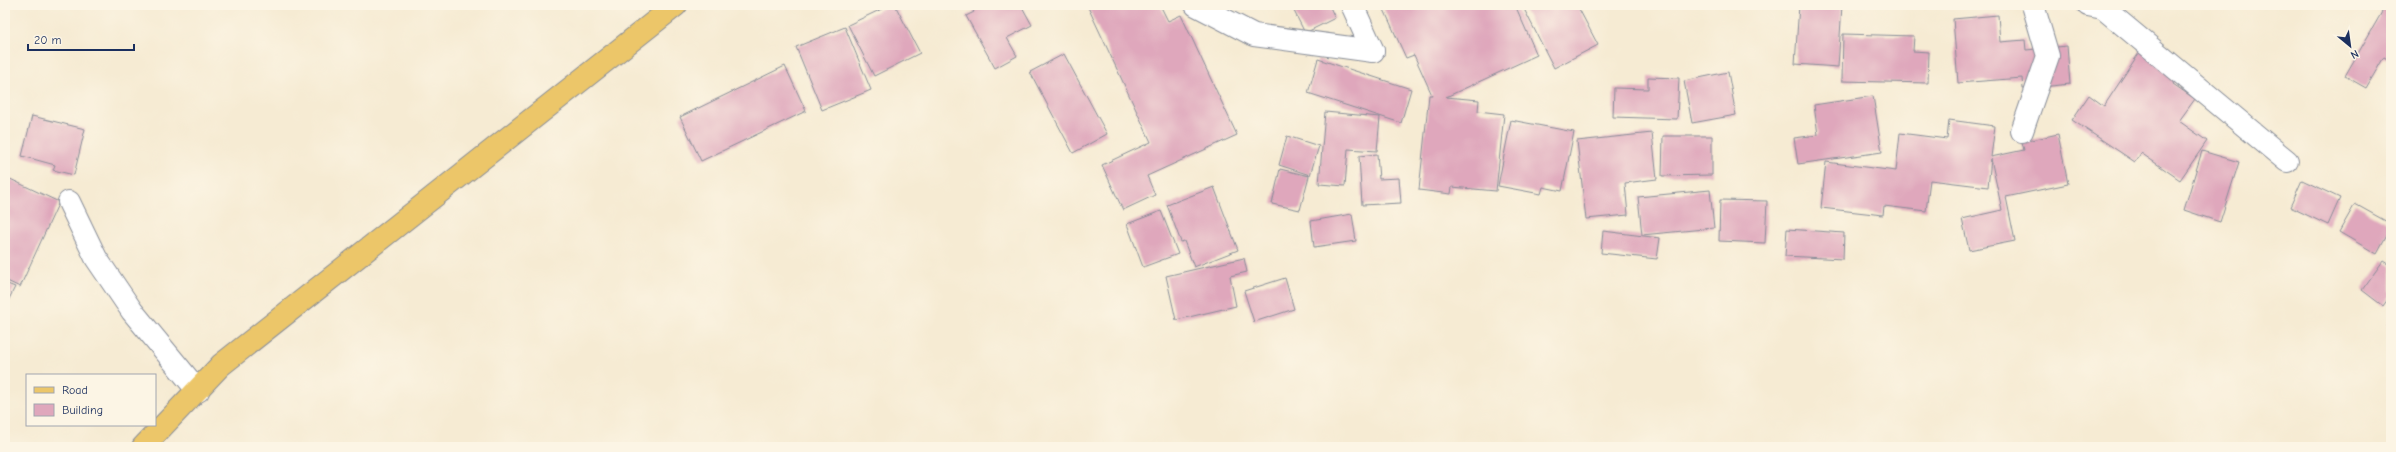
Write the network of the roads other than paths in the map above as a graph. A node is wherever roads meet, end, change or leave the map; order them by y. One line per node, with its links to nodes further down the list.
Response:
1 (676, 5): 9 (main road)
2 (1196, 5): 3 (street)
3 (1352, 5)
4 (2034, 5): 6 (street)
5 (2088, 5): 7 (street)
6 (2022, 131)
7 (2287, 161)
8 (69, 202): 9 (street)
9 (198, 391): 10 (main road)
10 (143, 447)

